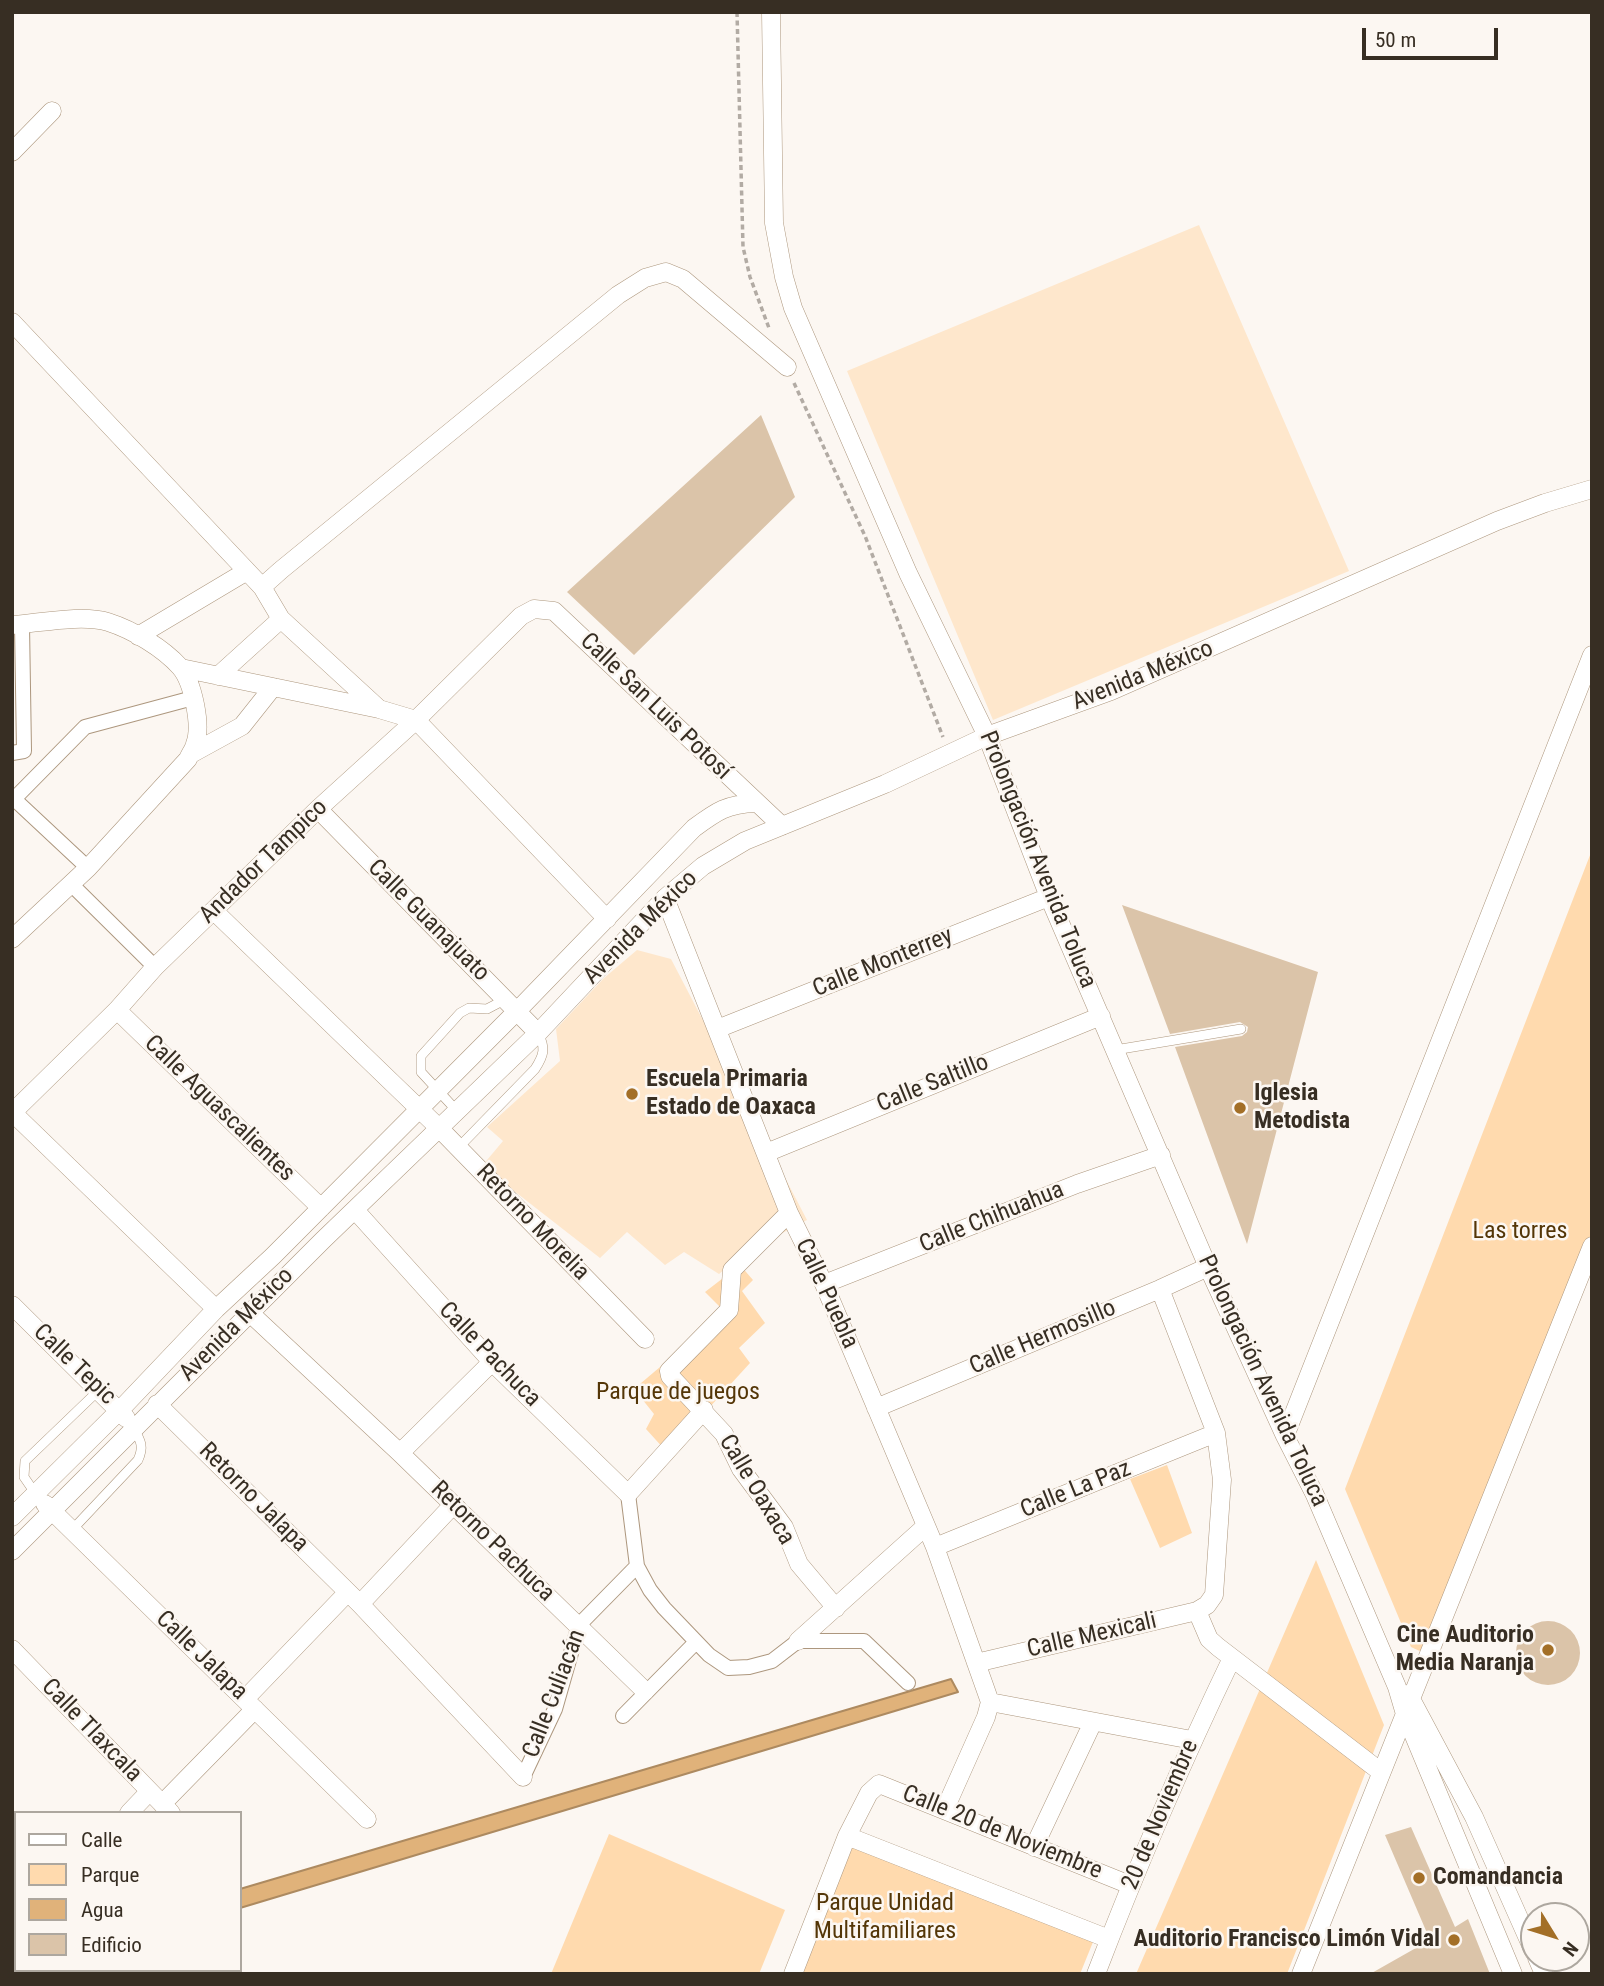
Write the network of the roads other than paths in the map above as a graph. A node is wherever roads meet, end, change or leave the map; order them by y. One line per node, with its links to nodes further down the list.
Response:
1 (771, 12): 20 (street, Prolongación Avenida Toluca)
2 (52, 111): 3 (street)
3 (12, 152)
4 (12, 322): 7 (street)
5 (787, 367): 8 (street)
6 (1592, 489): 20 (street, Avenida México)
7 (247, 571): 8 (street); 12 (street)
8 (262, 587): 10 (street)
9 (521, 617): 19 (street, Andador Tampico); 24 (street, Calle San Luis Potosí)
10 (281, 618): 15 (street); 18 (street)
11 (17, 625): 12 (street); 21 (street)
12 (138, 636): 14 (street)
13 (1592, 655): 69 (street)
14 (181, 668): 15 (street); 17 (street)
15 (218, 676): 16 (street)
16 (273, 687): 18 (street); 22 (street)
17 (194, 698): 22 (street); 23 (street)
18 (379, 709): 19 (street)
19 (416, 720): 25 (street, Andador Tampico); 32 (street)
20 (988, 736): 26 (street, Avenida México); 29 (street, Prolongación Avenida Toluca)
21 (18, 752)
22 (191, 754): 27 (street)
23 (13, 798): 27 (street)
24 (756, 803): 26 (street, Calle San Luis Potosí); 32 (street, Avenida México)
25 (318, 809): 31 (street, Andador Tampico); 35 (street, Calle Guanajuato)
26 (782, 825): 30 (street, Avenida México)
27 (88, 868): 28 (street)
28 (71, 884): 33 (street); 34 (street)
29 (1049, 897): 37 (street, Prolongación Avenida Toluca); 38 (street, Calle Monterrey)
30 (665, 898): 38 (street, Calle Puebla); 40 (street, Avenida México)
31 (214, 911): 34 (street, Andador Tampico); 43 (street)
32 (607, 919): 35 (street, Avenida México)
33 (12, 939)
34 (155, 967): 36 (street, Andador Tampico)
35 (512, 1005): 40 (street, Calle Guanajuato); 42 (street, Avenida México); 42 (lane)
36 (117, 1010): 45 (street, Andador Tampico); 50 (street, Calle Aguascalientes)
37 (1101, 1016): 41 (street, Prolongación Avenida Toluca); 48 (street, Calle Saltillo)
38 (717, 1029): 48 (street, Calle Puebla)
39 (1241, 1029): 41 (lane)
40 (538, 1033): 44 (street, Avenida México); 47 (lane)
41 (1115, 1050): 49 (street, Prolongación Avenida Toluca)
42 (437, 1091): 43 (street, Avenida México); 44 (lane)
43 (417, 1110): 46 (street, Retorno Morelia); 50 (street, Avenida México)
44 (457, 1111): 46 (street, Avenida México)
45 (13, 1113): 58 (street)
46 (439, 1129): 47 (street, Retorno Morelia); 51 (street, Avenida México)
47 (458, 1148): 60 (street, Retorno Morelia)
48 (766, 1153): 52 (street, Calle Puebla)
49 (1161, 1155): 54 (street, Prolongación Avenida Toluca); 55 (street, Calle Chihuahua)
50 (321, 1208): 58 (street, Avenida México)
51 (355, 1210): 59 (street, Avenida México); 61 (street, Calle Pachuca)
52 (789, 1213): 55 (street, Calle Puebla); 66 (street, Calle Oaxaca)
53 (1592, 1246): 93 (street)
54 (1208, 1267): 56 (street, Calle Hermosillo); 69 (street, Prolongación Avenida Toluca)
55 (824, 1284): 64 (street, Calle Puebla)
56 (1160, 1289): 64 (street, Calle Hermosillo); 68 (street)
57 (12, 1305): 62 (street, Calle Tepic)
58 (216, 1309): 65 (street, Avenida México)
59 (251, 1314): 63 (street, Avenida México); 70 (street, Retorno Pachuca)
60 (645, 1339)
61 (492, 1362): 70 (street); 72 (street, Calle Pachuca)
62 (99, 1390): 65 (street, Calle Tepic); 71 (lane)
63 (158, 1404): 67 (street, Avenida México); 81 (street, Retorno Jalapa)
64 (876, 1408): 76 (street, Calle Puebla)
65 (120, 1410): 67 (street, Calle Tepic); 71 (street, Avenida México)
66 (704, 1410): 72 (street); 82 (street, Calle Oaxaca)
67 (133, 1429): 74 (street, Avenida México); 77 (lane)
68 (1216, 1433): 78 (street, Calle La Paz); 83 (street)
69 (1285, 1436): 93 (street, Prolongación Avenida Toluca)
70 (400, 1453): 73 (street, Retorno Pachuca)
71 (35, 1493): 74 (street, Calle Jalapa); 75 (street, Avenida México)
72 (628, 1494): 80 (street)
73 (453, 1505): 81 (street); 84 (street, Retorno Pachuca)
74 (52, 1511): 77 (street, Calle Jalapa); 79 (street, Avenida México)
75 (12, 1517)
76 (926, 1526): 78 (street, Calle Puebla); 82 (street)
77 (71, 1531): 92 (street, Calle Jalapa)
78 (935, 1547): 90 (street, Calle Puebla)
79 (12, 1551)
80 (637, 1566): 84 (street, Calle Culiacán); 86 (street)
81 (354, 1598): 92 (street); 98 (street, Retorno Jalapa)
82 (836, 1608): 85 (street)
83 (1201, 1612): 88 (street); 90 (street, Calle Mexicali)
84 (579, 1625): 91 (street, Retorno Pachuca); 98 (street, Calle Culiacán)
85 (798, 1641): 86 (street); 89 (street)
86 (696, 1642): 91 (street)
87 (12, 1649): 99 (street, Calle Tlaxcala)
88 (1232, 1658): 96 (street, 20 de Noviembre); 97 (street)
89 (908, 1683)
90 (983, 1683): 95 (street); 100 (street)
91 (645, 1690): 94 (street)
92 (250, 1704): 99 (street); 103 (street, Calle Jalapa)
93 (1408, 1707): 97 (street); 102 (street); 104 (street)
94 (623, 1716)
95 (1093, 1722): 96 (street); 106 (street)
96 (1192, 1740): 107 (street, 20 de Noviembre)
97 (1381, 1772): 112 (street)
98 (523, 1777)
99 (161, 1803): 101 (street)
100 (945, 1810): 105 (street, Calle 20 de Noviembre); 106 (street, Calle 20 de Noviembre)
101 (135, 1811)
102 (1474, 1817): 104 (street); 108 (street)
103 (367, 1819)
104 (1452, 1826): 113 (street)
105 (847, 1836): 109 (street); 110 (street)
106 (1034, 1846): 107 (street, Calle 20 de Noviembre)
107 (1130, 1885): 109 (street, 20 de Noviembre)
108 (1520, 1920)
109 (1109, 1939): 111 (street, 20 de Noviembre)
110 (793, 1974)
111 (1096, 1974)
112 (1301, 1974)
113 (1513, 1974)

